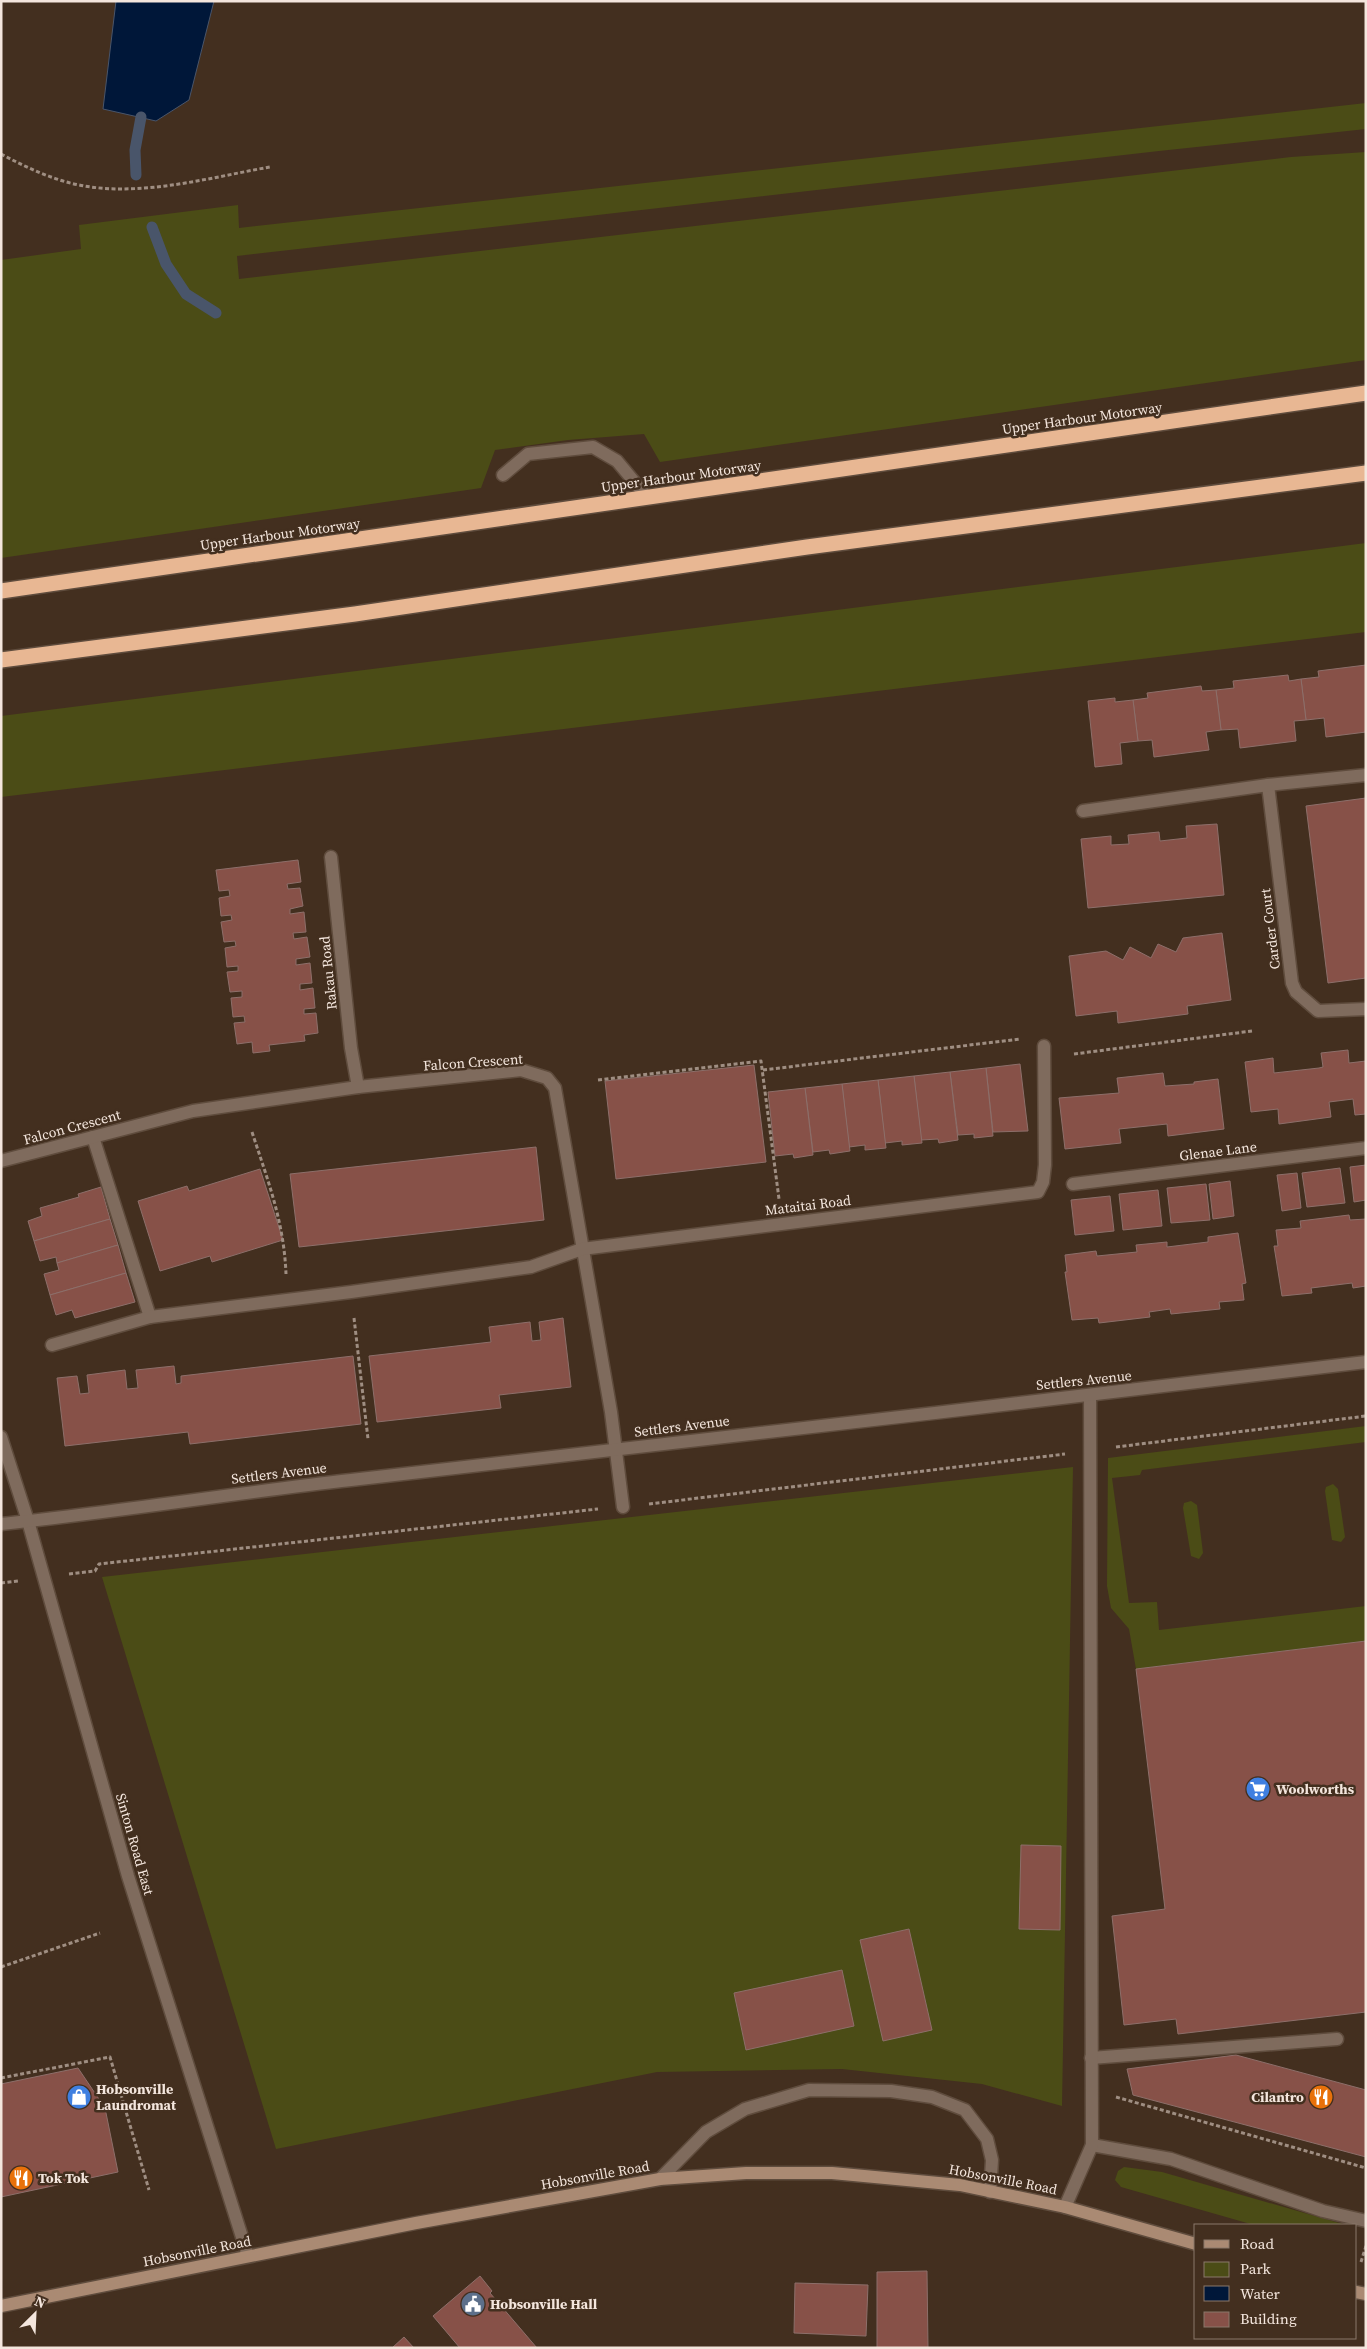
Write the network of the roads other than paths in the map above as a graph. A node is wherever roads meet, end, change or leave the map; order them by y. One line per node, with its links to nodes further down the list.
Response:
1 (1366, 393): 4 (highway, Upper Harbour Motorway)
2 (1366, 473): 6 (highway)
3 (503, 475): 4 (street)
4 (647, 497): 5 (highway, Upper Harbour Motorway)
5 (1, 591)
6 (1, 660)
7 (1366, 775): 8 (street)
8 (1268, 785): 9 (street); 11 (street, Carder Court)
9 (1083, 812)
10 (331, 856): 13 (street, Rakau Road)
11 (1366, 1009)
12 (1044, 1046): 18 (street, Mataitai Road)
13 (358, 1087): 14 (street, Falcon Crescent); 18 (street, Falcon Crescent)
14 (93, 1137): 16 (street, Falcon Crescent); 19 (street)
15 (1366, 1148): 17 (street, Glenae Lane)
16 (1, 1161)
17 (1073, 1184)
18 (582, 1248): 19 (street, Mataitai Road); 24 (street, Falcon Crescent)
19 (150, 1317): 20 (street, Mataitai Road)
20 (52, 1345)
21 (1366, 1362): 22 (street, Settlers Avenue)
22 (1090, 1395): 24 (street, Settlers Avenue); 29 (street)
23 (1, 1437): 26 (street, Sinton Road East)
24 (615, 1450): 25 (street, Falcon Crescent); 26 (street, Settlers Avenue)
25 (623, 1507)
26 (28, 1521): 27 (street, Settlers Avenue); 38 (street, Sinton Road East)
27 (1, 1524)
28 (1337, 2039): 29 (street)
29 (1091, 2058): 30 (street)
30 (1092, 2145): 33 (street); 35 (street)
31 (660, 2179): 32 (main road, Hobsonville Road); 32 (street); 38 (main road, Hobsonville Road)
32 (990, 2192): 33 (main road, Hobsonville Road)
33 (1064, 2206): 37 (main road, Hobsonville Road)
34 (1366, 2212): 35 (street)
35 (1352, 2219): 36 (street)
36 (1366, 2221)
37 (1194, 2243)
38 (248, 2256): 39 (main road, Hobsonville Road)
39 (1, 2306)

